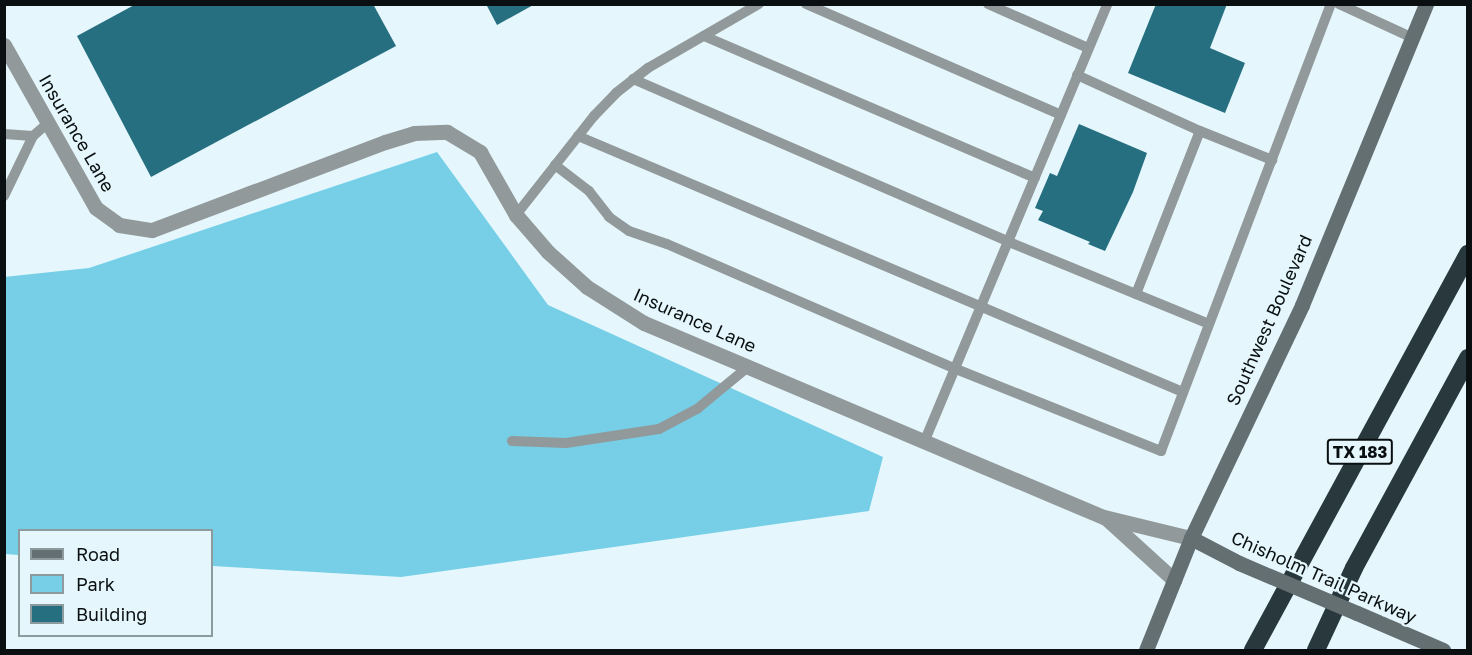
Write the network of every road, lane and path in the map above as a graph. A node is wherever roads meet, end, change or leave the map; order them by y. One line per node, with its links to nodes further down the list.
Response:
1 (759, 4): 8 (lane)
2 (806, 4): 15 (lane)
3 (988, 4): 11 (lane)
4 (1107, 4): 11 (lane)
5 (1331, 4): 21 (lane)
6 (1339, 4): 9 (lane)
7 (1426, 4): 9 (main road, Southwest Boulevard)
8 (704, 36): 14 (lane); 23 (lane)
9 (1413, 38): 38 (main road, Southwest Boulevard)
10 (4, 45): 12 (street, Insurance Lane)
11 (1088, 48): 13 (lane)
12 (9, 60): 16 (street, Insurance Lane)
13 (1077, 75): 15 (lane); 17 (lane)
14 (633, 80): 20 (lane); 26 (lane)
15 (1061, 115): 23 (lane)
16 (47, 124): 19 (lane); 25 (street, Insurance Lane)
17 (1200, 131): 21 (lane); 28 (lane)
18 (4, 134): 19 (lane)
19 (33, 136): 24 (lane)
20 (578, 136): 22 (lane); 29 (lane)
21 (1272, 160): 30 (lane)
22 (555, 165): 25 (lane); 33 (lane)
23 (1035, 178): 26 (lane)
24 (4, 196)
25 (516, 215): 32 (street, Insurance Lane)
26 (1009, 242): 28 (lane); 29 (lane)
27 (1467, 254): 41 (highway, TX 183)
28 (1136, 294): 30 (lane)
29 (982, 307): 33 (lane); 34 (lane)
30 (1209, 324): 34 (lane)
31 (1467, 358): 42 (highway, TX 183)
32 (748, 366): 35 (street, Insurance Lane); 36 (lane)
33 (956, 369): 34 (lane); 35 (lane)
34 (1183, 392)
35 (925, 440): 37 (street, Insurance Lane)
36 (512, 441)
37 (1104, 517): 38 (street, Insurance Lane); 39 (street, Insurance Lane)
38 (1191, 538): 39 (main road, Southwest Boulevard); 43 (main road, Chisholm Trail Parkway, bridge)
39 (1174, 580): 40 (main road, Southwest Boulevard)
40 (1146, 651)
41 (1253, 651)
42 (1316, 651)
43 (1443, 651)

